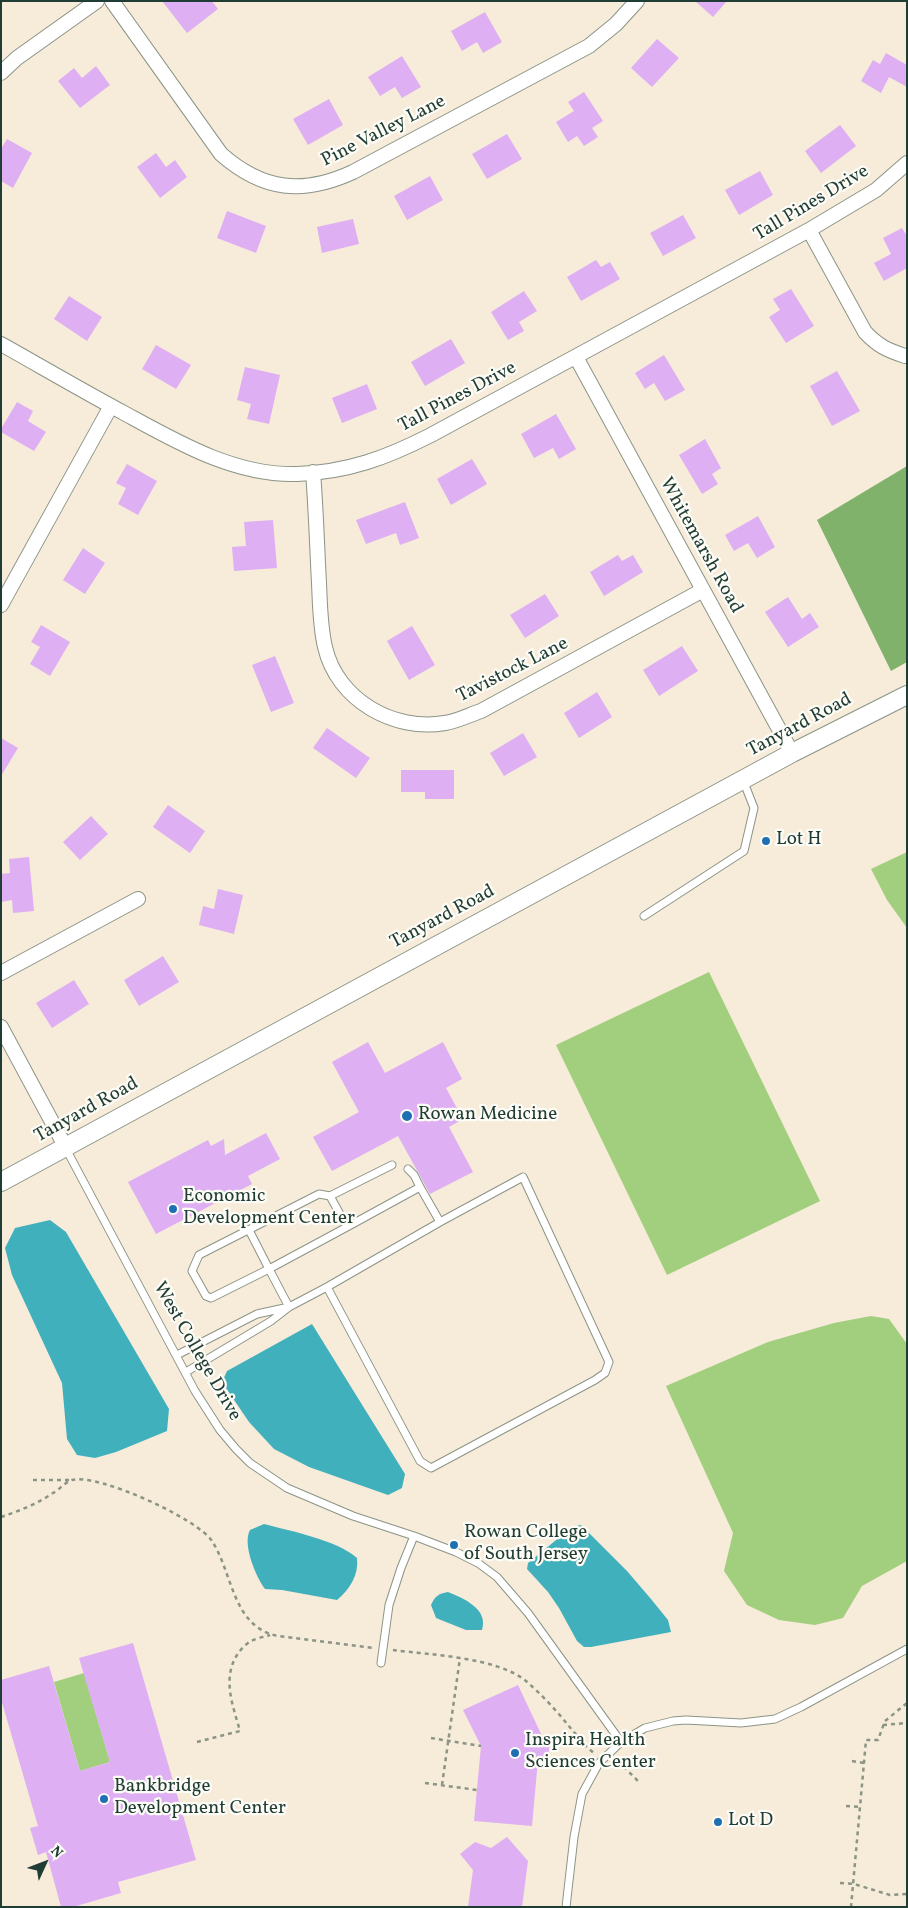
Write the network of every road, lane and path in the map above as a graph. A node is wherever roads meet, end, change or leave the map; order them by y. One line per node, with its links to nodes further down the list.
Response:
1 (96, 1): 4 (street)
2 (112, 1): 3 (street, Pine Valley Lane)
3 (637, 1)
4 (1, 73)
5 (907, 164): 6 (street, Tall Pines Drive)
6 (809, 230): 8 (street); 9 (street, Tall Pines Drive)
7 (1, 344): 10 (street, Tall Pines Drive)
8 (905, 356)
9 (576, 357): 11 (street, Tall Pines Drive); 12 (street, Whitemarsh Road)
10 (111, 406): 11 (street, Tall Pines Drive); 13 (street)
11 (313, 472): 12 (street, Tavistock Lane)
12 (702, 590): 15 (street, Whitemarsh Road)
13 (1, 605)
14 (907, 695): 15 (street, Tanyard Road)
15 (792, 753): 16 (street, Tanyard Road)
16 (743, 780): 18 (lane); 21 (street, Tanyard Road)
17 (138, 899): 19 (street)
18 (644, 916)
19 (1, 973)
20 (1, 1027): 21 (street)
21 (65, 1146): 24 (street, Tanyard Road); 33 (lane, West College Drive)
22 (392, 1164): 26 (lane)
23 (408, 1169): 25 (lane)
24 (1, 1182)
25 (420, 1187): 27 (lane); 28 (lane)
26 (330, 1196): 28 (lane); 29 (lane)
27 (440, 1222): 31 (lane); 31 (lane)
28 (347, 1227): 30 (lane)
29 (249, 1230): 30 (lane); 30 (lane)
30 (269, 1269): 32 (lane)
31 (327, 1287): 32 (lane)
32 (289, 1307): 33 (lane); 34 (lane)
33 (177, 1355): 34 (lane, West College Drive)
34 (186, 1372): 38 (lane, West College Drive)
35 (33, 1480): 36 (path)
36 (72, 1480): 37 (path); 39 (path)
37 (1, 1517)
38 (414, 1536): 44 (lane); 52 (lane, West College Drive)
39 (270, 1634): 40 (path); 51 (path)
40 (313, 1640)
41 (907, 1649): 52 (lane)
42 (460, 1658): 50 (path)
43 (468, 1660): 46 (path)
44 (381, 1662)
45 (907, 1702): 48 (path)
46 (563, 1718)
47 (907, 1724): 48 (path)
48 (883, 1725): 55 (path)
49 (431, 1738): 50 (path)
50 (448, 1741): 53 (path); 57 (path)
51 (197, 1742)
52 (621, 1742): 64 (lane)
53 (480, 1746)
54 (852, 1761): 55 (path)
55 (864, 1763): 60 (path)
56 (425, 1783): 57 (path)
57 (442, 1785): 58 (path)
58 (477, 1790)
59 (846, 1806): 60 (path)
60 (861, 1807): 62 (path)
61 (840, 1883): 62 (path)
62 (854, 1884): 63 (path); 65 (path)
63 (907, 1894)
64 (566, 1907)
65 (851, 1907)

